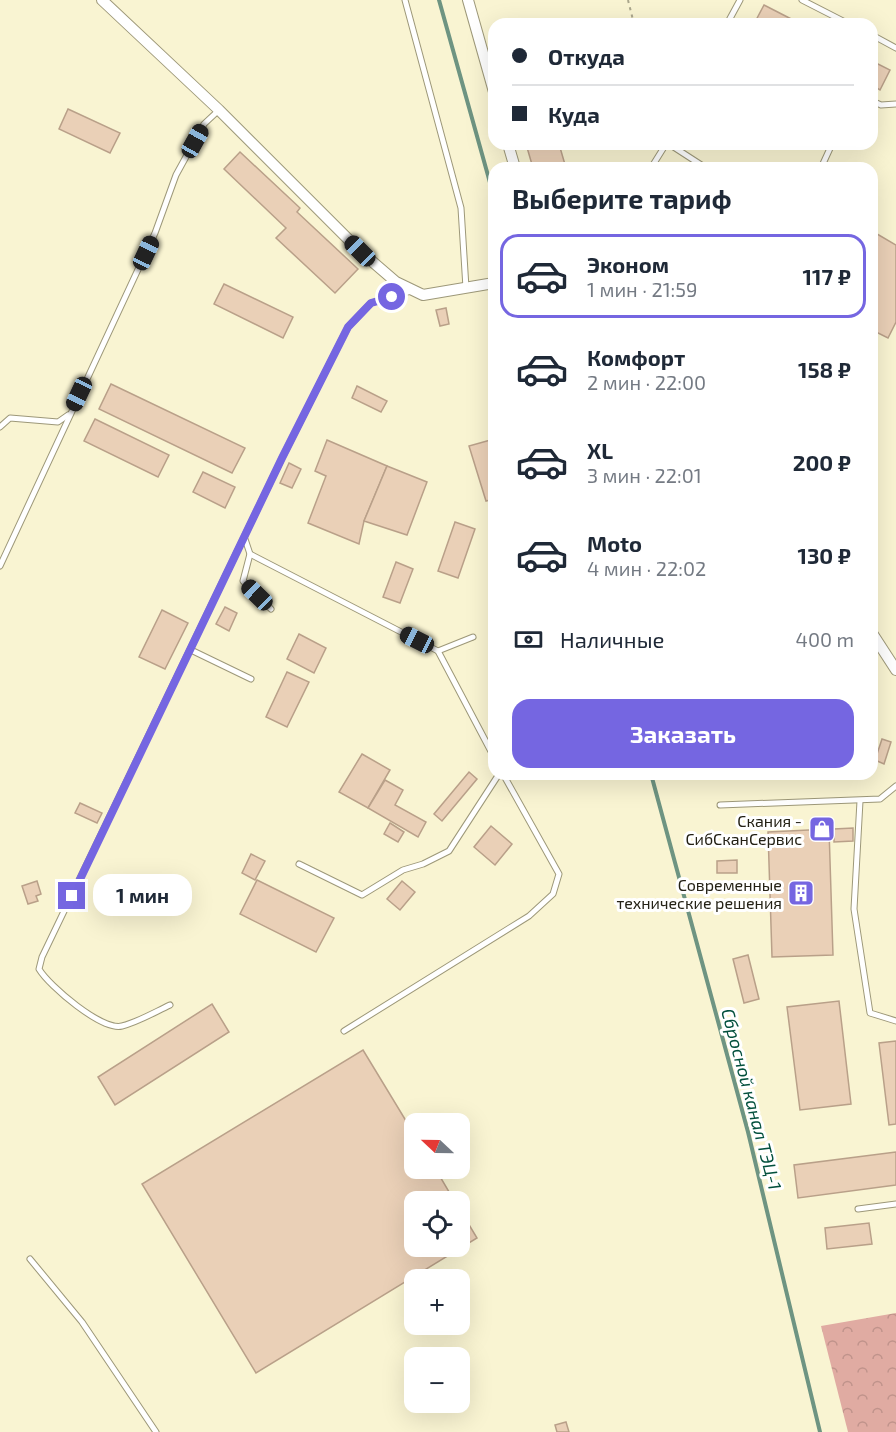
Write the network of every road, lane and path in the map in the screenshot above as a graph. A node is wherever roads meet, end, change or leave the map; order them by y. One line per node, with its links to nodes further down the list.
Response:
1 (102, 0): 15 (street)
2 (405, 0): 19 (lane)
3 (468, 0): 12 (street)
4 (628, 0): 7 (path)
5 (740, 0): 8 (lane)
6 (802, 0): 9 (lane)
7 (632, 18)
8 (730, 18)
9 (837, 18)
10 (878, 38): 11 (lane)
11 (896, 48)
12 (488, 71)
13 (878, 104): 14 (lane)
14 (896, 104)
15 (219, 110): 20 (street); 21 (lane)
16 (677, 150): 17 (lane)
17 (696, 162)
18 (488, 284): 19 (street)
19 (466, 288): 20 (street)
20 (413, 291): 23 (lane)
21 (70, 414): 22 (lane); 25 (lane)
22 (0, 427)
23 (245, 538): 24 (lane); 29 (lane)
24 (250, 554): 26 (lane); 30 (lane)
25 (0, 566)
26 (272, 609)
27 (473, 637): 30 (lane)
28 (878, 642): 31 (street)
29 (191, 650): 32 (lane); 40 (lane)
30 (438, 651): 33 (lane)
31 (896, 670)
32 (251, 679)
33 (488, 746)
34 (497, 780): 39 (lane)
35 (504, 780): 42 (lane)
36 (896, 786): 37 (lane)
37 (860, 801): 38 (lane); 41 (lane)
38 (720, 805)
39 (299, 864)
40 (170, 1005)
41 (896, 1021)
42 (344, 1032)
43 (896, 1204): 44 (lane)
44 (858, 1209)
45 (30, 1259): 46 (lane)
46 (156, 1432)

